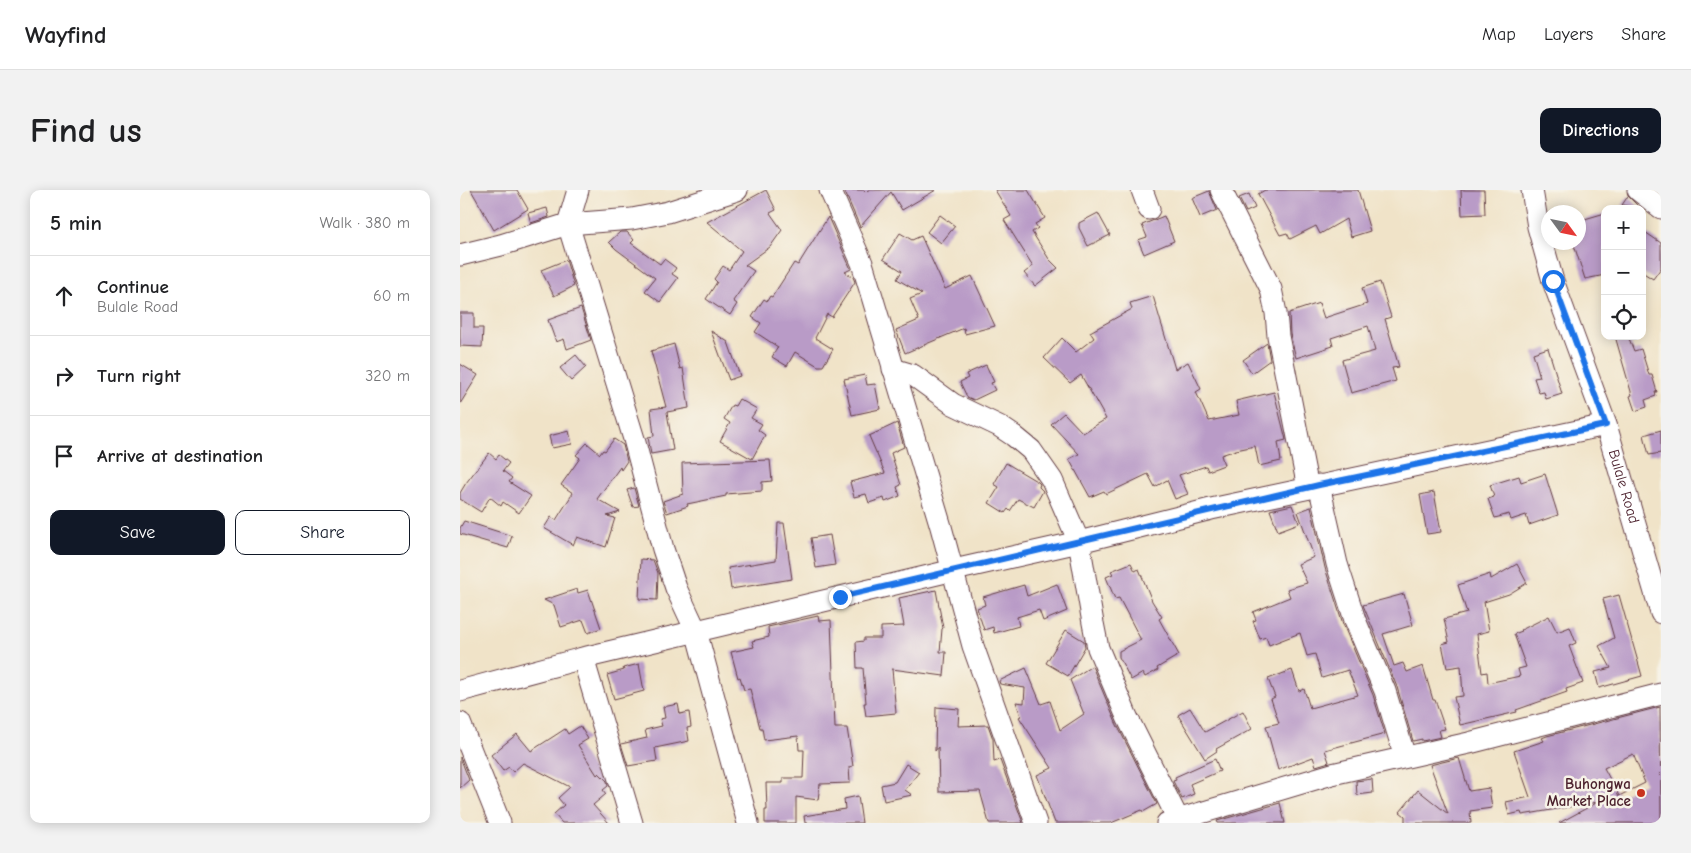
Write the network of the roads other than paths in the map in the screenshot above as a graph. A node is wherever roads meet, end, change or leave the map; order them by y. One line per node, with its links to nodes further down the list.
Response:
1 (578, 190): 8 (street)
2 (737, 190): 8 (street)
3 (830, 190): 10 (street)
4 (1221, 190): 12 (street)
5 (1532, 190): 11 (street, Bulale Road)
6 (1638, 190): 7 (street)
7 (1661, 208)
8 (568, 224): 9 (street); 16 (street)
9 (460, 255)
10 (893, 369): 13 (street); 14 (street)
11 (1606, 425): 12 (street); 15 (street, Bulale Road)
12 (1313, 486): 13 (street); 21 (street)
13 (1079, 542): 14 (street); 22 (street)
14 (954, 570): 16 (street); 26 (street)
15 (1661, 613)
16 (696, 631): 17 (street); 25 (street)
17 (583, 658): 18 (street); 24 (street)
18 (460, 691)
19 (1661, 694): 21 (street)
20 (460, 723): 23 (street)
21 (1405, 757): 22 (street)
22 (1175, 822)
23 (500, 823)
24 (632, 823)
25 (748, 823)
26 (1036, 823)

